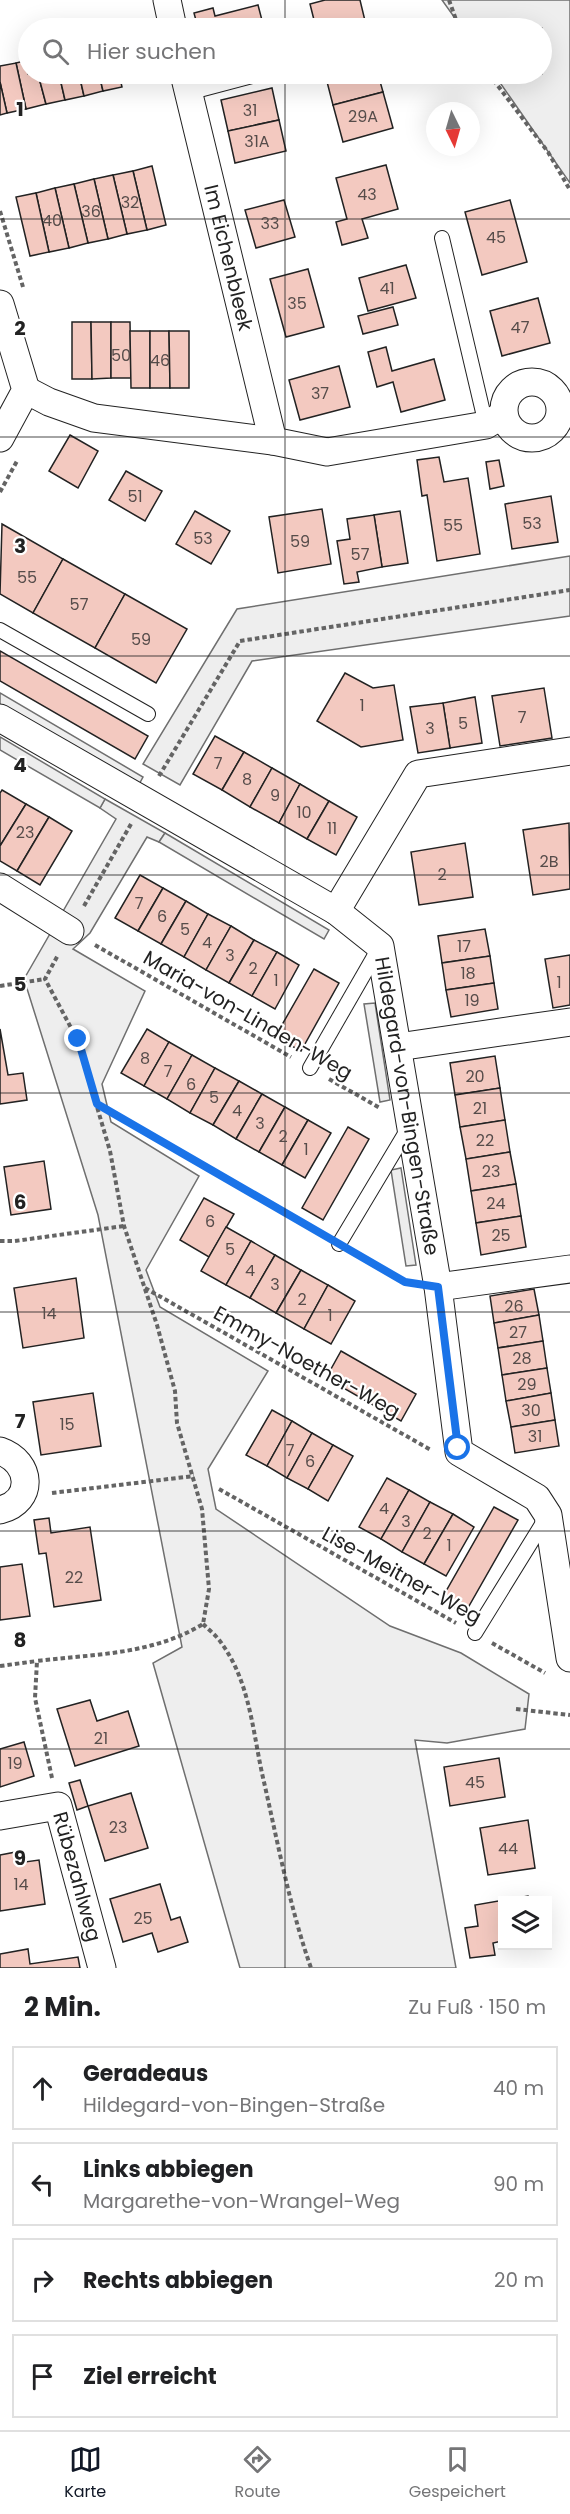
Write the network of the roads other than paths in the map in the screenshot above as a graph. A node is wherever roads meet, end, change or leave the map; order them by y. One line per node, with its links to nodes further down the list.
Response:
1 (167, 0): 2 (street)
2 (171, 18)
3 (186, 84): 10 (street, Im Eichenbleek)
4 (442, 238): 8 (lane)
5 (0, 304): 6 (street)
6 (26, 390): 9 (street); 10 (street)
7 (565, 414): 8 (street); 8 (street)
8 (495, 420): 10 (street)
9 (0, 438)
10 (273, 441)
11 (0, 630): 12 (lane)
12 (148, 714)
13 (0, 718): 16 (street, Hildegard-von-Bingen-Straße)
14 (570, 751): 16 (street)
15 (0, 887): 17 (street)
16 (336, 911): 18 (street, Hildegard-von-Bingen-Straße)
17 (70, 931)
18 (380, 946): 20 (street, Hildegard-von-Bingen-Straße); 21 (lane)
19 (570, 1022): 20 (street)
20 (398, 1047): 22 (street, Hildegard-von-Bingen-Straße)
21 (310, 1068)
22 (410, 1125): 23 (lane); 25 (street, Hildegard-von-Bingen-Straße)
23 (339, 1244)
24 (570, 1269): 25 (street)
25 (438, 1287): 28 (street, Hildegard-von-Bingen-Straße)
26 (0, 1451): 27 (street)
27 (10, 1503)
28 (559, 1514): 29 (lane); 30 (street)
29 (475, 1634)
30 (560, 1667)
31 (0, 1816): 32 (street, Rübezahlweg)
32 (102, 1968)

